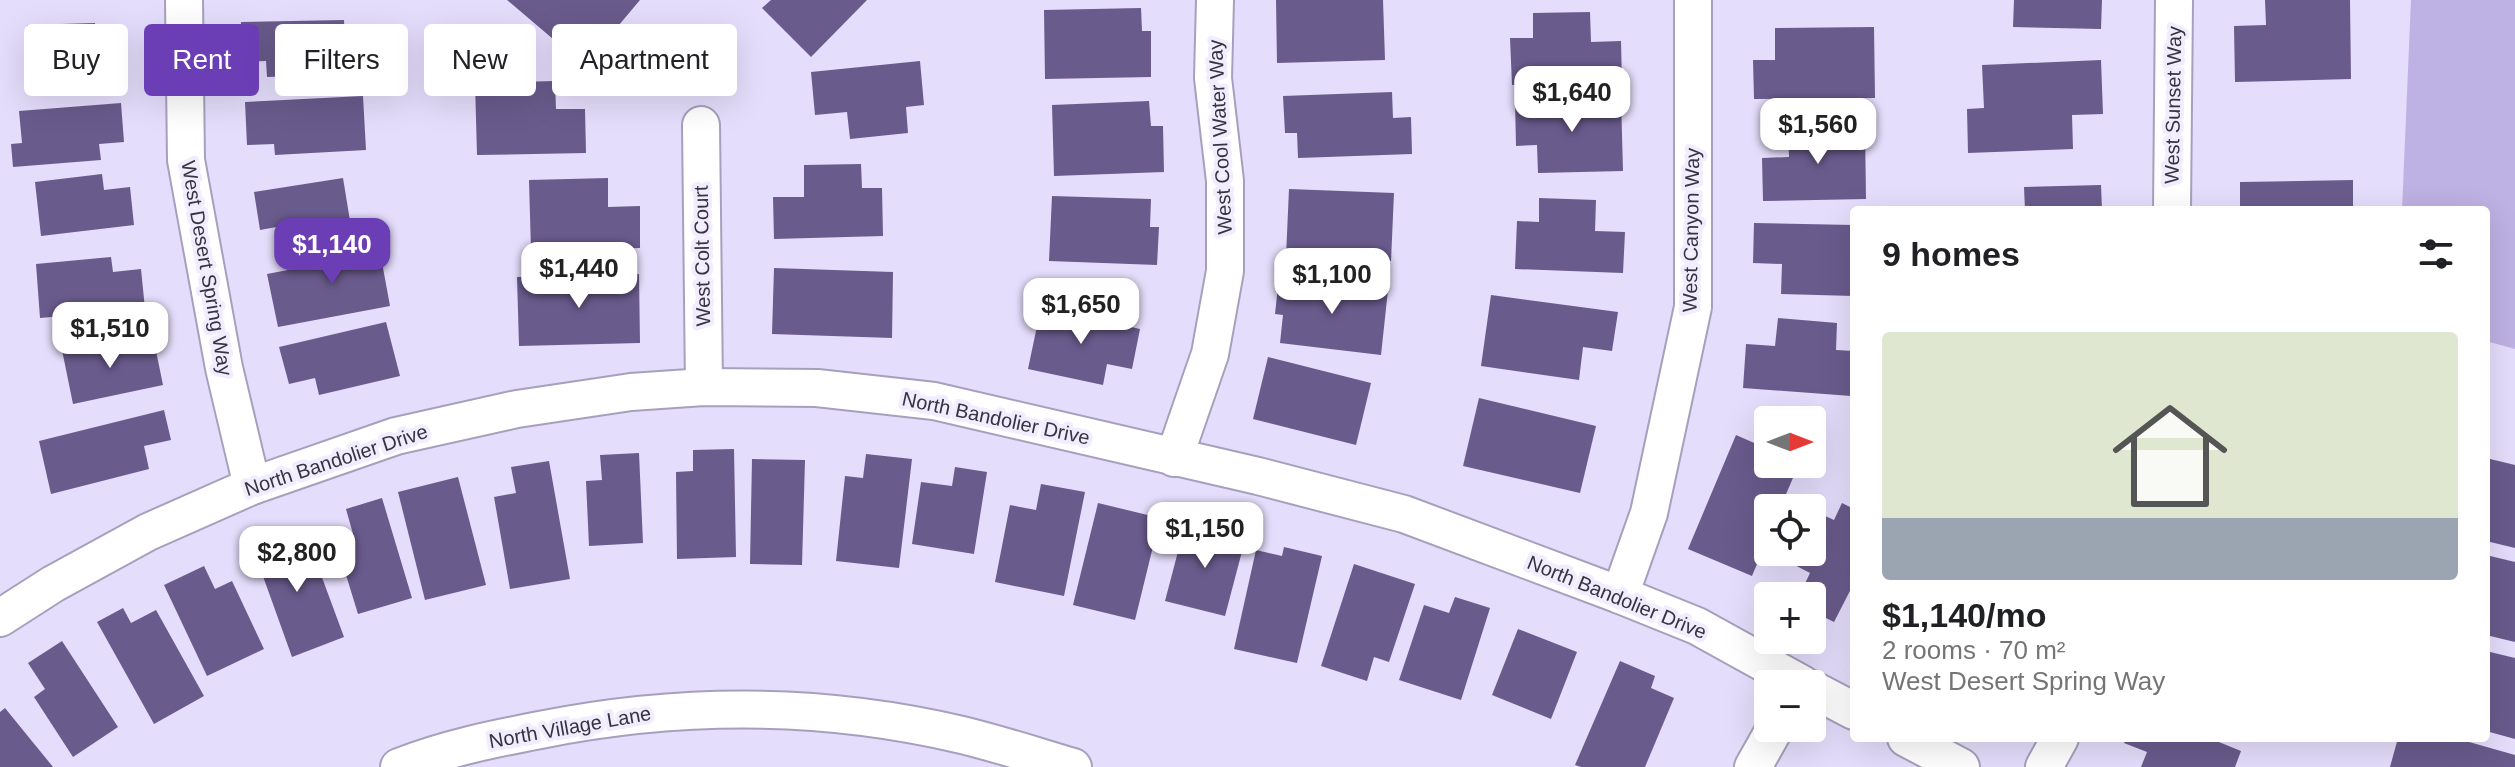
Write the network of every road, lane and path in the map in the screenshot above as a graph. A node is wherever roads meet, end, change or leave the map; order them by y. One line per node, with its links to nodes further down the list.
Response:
1 (184, 0): 9 (street, West Desert Spring Way)
2 (1215, 0): 8 (street, West Cool Water Way)
3 (1693, 0): 10 (street, West Canyon Way)
4 (2174, 0): 6 (street, West Sunset Way)
5 (701, 125): 7 (street, West Colt Court)
6 (2172, 206)
7 (704, 387): 8 (street, North Bandolier Drive); 9 (street, North Bandolier Drive)
8 (1174, 458): 10 (street, North Bandolier Drive)
9 (252, 486): 11 (street, North Bandolier Drive)
10 (1620, 595): 12 (street, North Bandolier Drive)
11 (0, 618)
12 (1776, 670)
13 (1826, 697): 14 (street, North Bandolier Drive)
14 (1850, 709)
15 (1767, 742): 20 (street)
16 (1914, 742): 21 (street)
17 (2058, 742): 22 (street)
18 (399, 767): 19 (street, North Village Lane)
19 (1073, 767)
20 (1753, 767)
21 (1961, 767)
22 (2044, 767)

